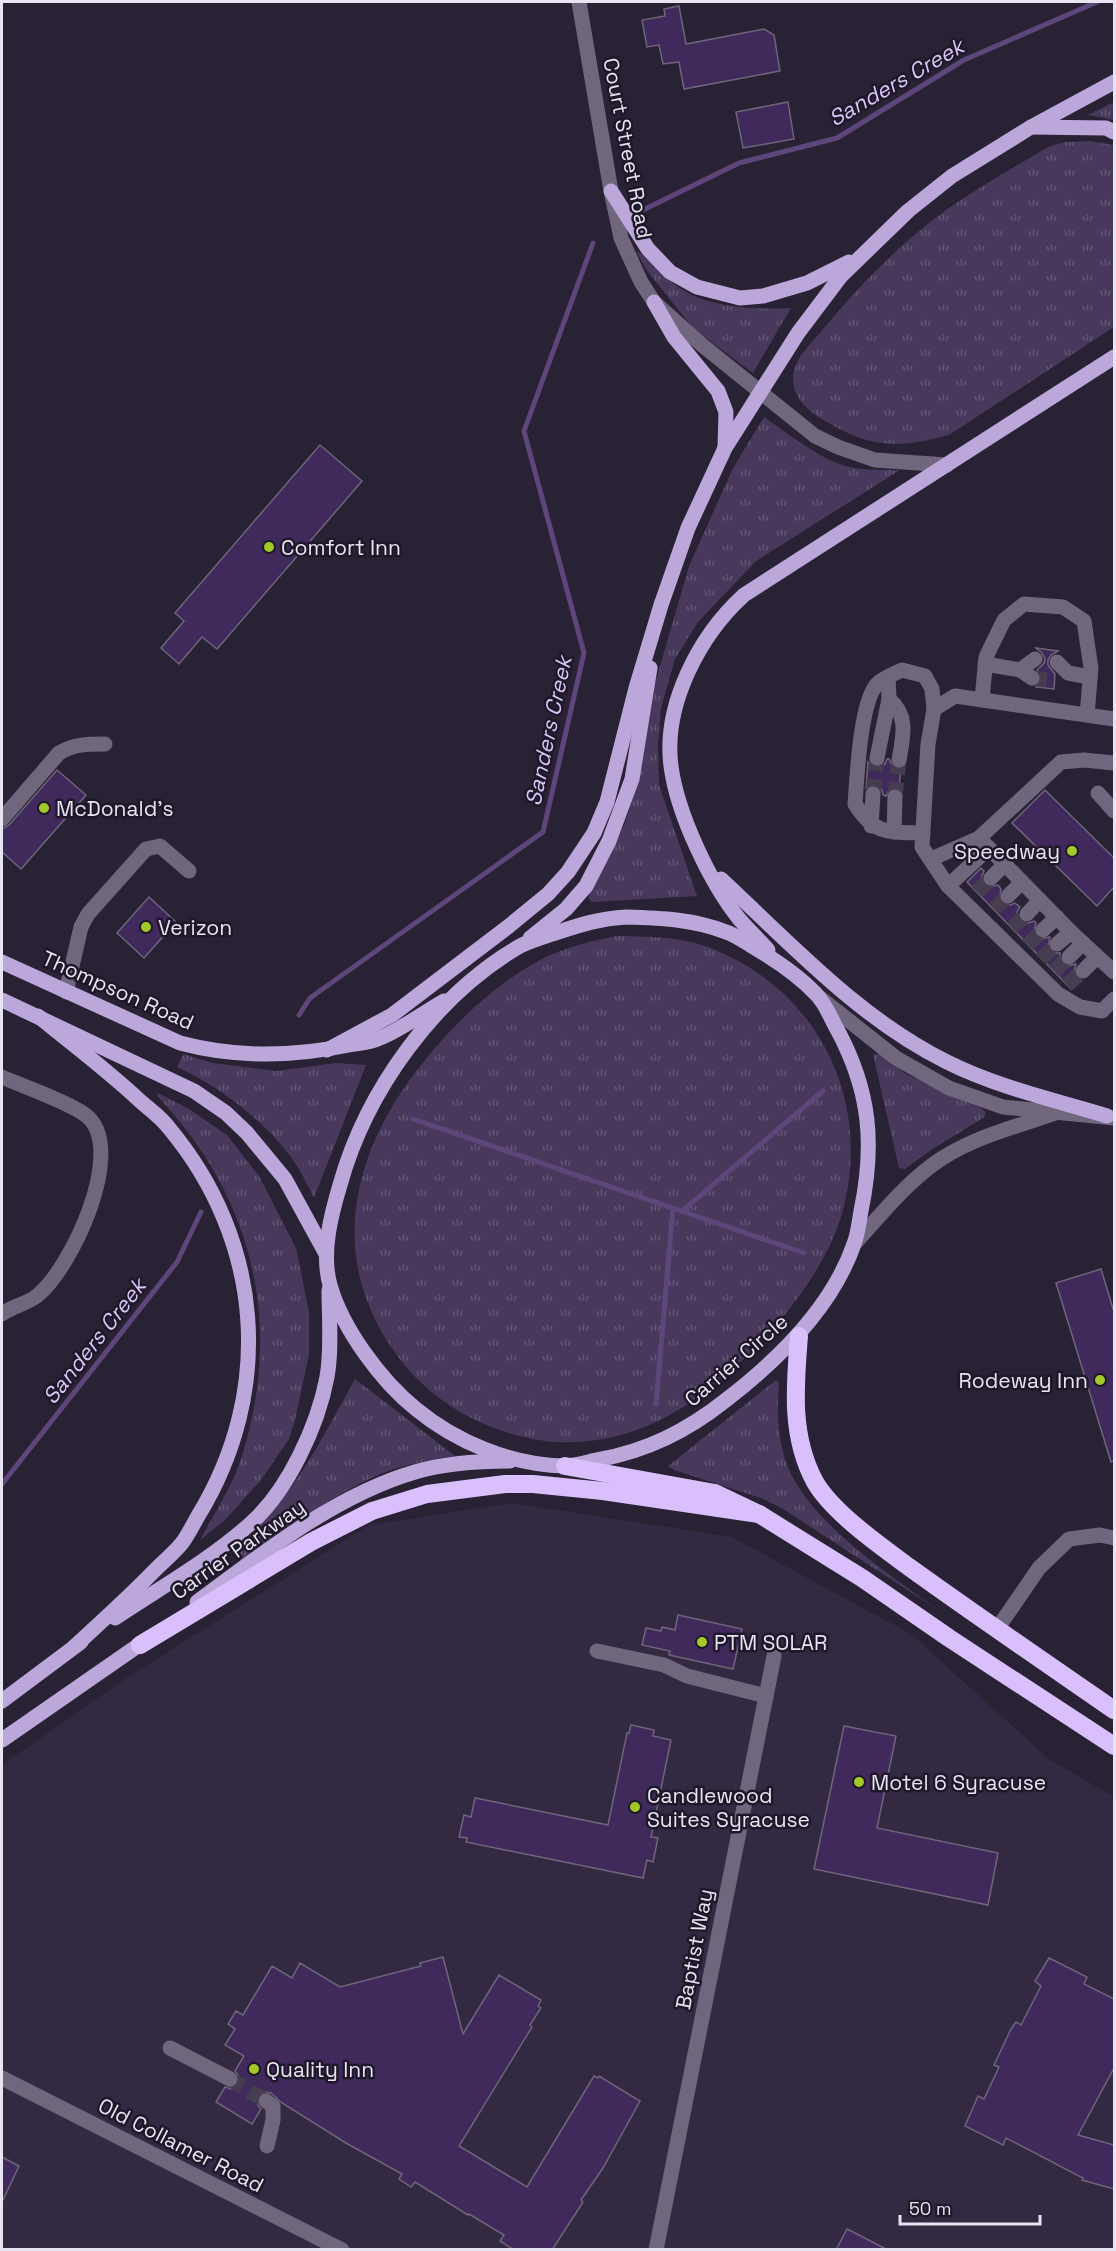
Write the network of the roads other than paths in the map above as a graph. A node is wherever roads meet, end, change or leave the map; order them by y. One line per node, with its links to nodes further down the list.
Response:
1 (579, 2): 5 (street, Court Street Road)
2 (1114, 82): 3 (main road)
3 (1030, 127): 4 (main road); 6 (main road)
4 (1114, 132)
5 (611, 191): 6 (main road); 7 (street, Court Street Road)
6 (862, 255): 9 (main road)
7 (654, 302): 9 (street, Court Street Road); 10 (main road)
8 (1114, 357): 11 (main road)
9 (761, 391): 10 (main road); 11 (street, Court Street Road)
10 (725, 448): 12 (main road)
11 (947, 465): 38 (main road)
12 (661, 605): 52 (main road); 66 (main road)
13 (1035, 659): 14 (street)
14 (985, 664): 17 (street); 19 (street)
15 (1060, 672): 17 (street)
16 (888, 677): 18 (street); 20 (street); 32 (street)
17 (1090, 677): 21 (street)
18 (889, 699): 24 (street); 25 (street)
19 (982, 700): 20 (street); 21 (street)
20 (934, 709): 34 (street)
21 (1087, 715): 22 (street)
22 (1114, 719)
23 (105, 744): 31 (street)
24 (877, 758)
25 (899, 760)
26 (1114, 763): 35 (street)
27 (1098, 793): 30 (street)
28 (873, 794): 32 (street)
29 (895, 797): 33 (street)
30 (1114, 811)
31 (2, 819)
32 (871, 826): 33 (street)
33 (894, 832): 34 (street)
34 (923, 833): 36 (street)
35 (984, 843): 36 (street); 37 (street); 42 (street)
36 (931, 860): 42 (street)
37 (1005, 864): 40 (street); 41 (street)
38 (705, 865): 57 (main road); 69 (main road)
39 (189, 871): 60 (street)
40 (991, 878)
41 (1022, 882): 44 (street); 45 (street)
42 (948, 886): 46 (street)
43 (977, 892): 46 (street)
44 (1008, 896)
45 (1040, 900): 47 (street); 48 (street)
46 (965, 903): 63 (street)
47 (1027, 914)
48 (1057, 917): 49 (street); 50 (street)
49 (1043, 930)
50 (1071, 932): 51 (street); 53 (street)
51 (1083, 943): 54 (street); 55 (street)
52 (523, 944): 57 (main road, Carrier Circle); 61 (main road, Carrier Circle)
53 (1057, 944)
54 (1069, 957)
55 (1097, 957): 58 (street); 59 (street)
56 (2, 962): 60 (main road, Thompson Road)
57 (780, 963): 62 (main road, Carrier Circle)
58 (1083, 971)
59 (1114, 972)
60 (66, 992): 66 (main road, Thompson Road)
61 (456, 993): 66 (main road, Thompson Road); 71 (main road, Carrier Circle)
62 (819, 997): 68 (street); 70 (main road, Carrier Circle)
63 (1114, 999)
64 (2, 1000): 65 (main road)
65 (38, 1016): 71 (main road); 81 (main road)
66 (327, 1050)
67 (2, 1077): 73 (street)
68 (1056, 1113): 69 (street); 70 (street)
69 (1111, 1117)
70 (854, 1244): 74 (main road, Carrier Circle)
71 (326, 1254): 72 (main road, Carrier Circle)
72 (329, 1284): 75 (main road, Carrier Circle); 81 (main road, Carrier Parkway)
73 (2, 1314)
74 (799, 1336): 76 (main road, Carrier Circle); 79 (highway)
75 (525, 1461): 76 (main road, Carrier Circle); 80 (main road, Carrier Parkway)
76 (566, 1466): 77 (highway)
77 (759, 1514): 80 (highway); 88 (highway)
78 (1114, 1538): 79 (street)
79 (997, 1629): 86 (highway)
80 (140, 1645): 87 (main road, Carrier Parkway)
81 (74, 1647): 85 (main road, Carrier Parkway)
82 (597, 1651): 84 (street)
83 (774, 1656): 84 (street, Baptist Way)
84 (766, 1696): 95 (street, Baptist Way)
85 (2, 1701)
86 (1114, 1710)
87 (2, 1740)
88 (1114, 1746)
89 (170, 2048): 91 (street)
90 (2, 2078): 94 (street, Old Collamer Road)
91 (230, 2079)
92 (266, 2101): 93 (street)
93 (267, 2146)
94 (342, 2250)
95 (656, 2250)

